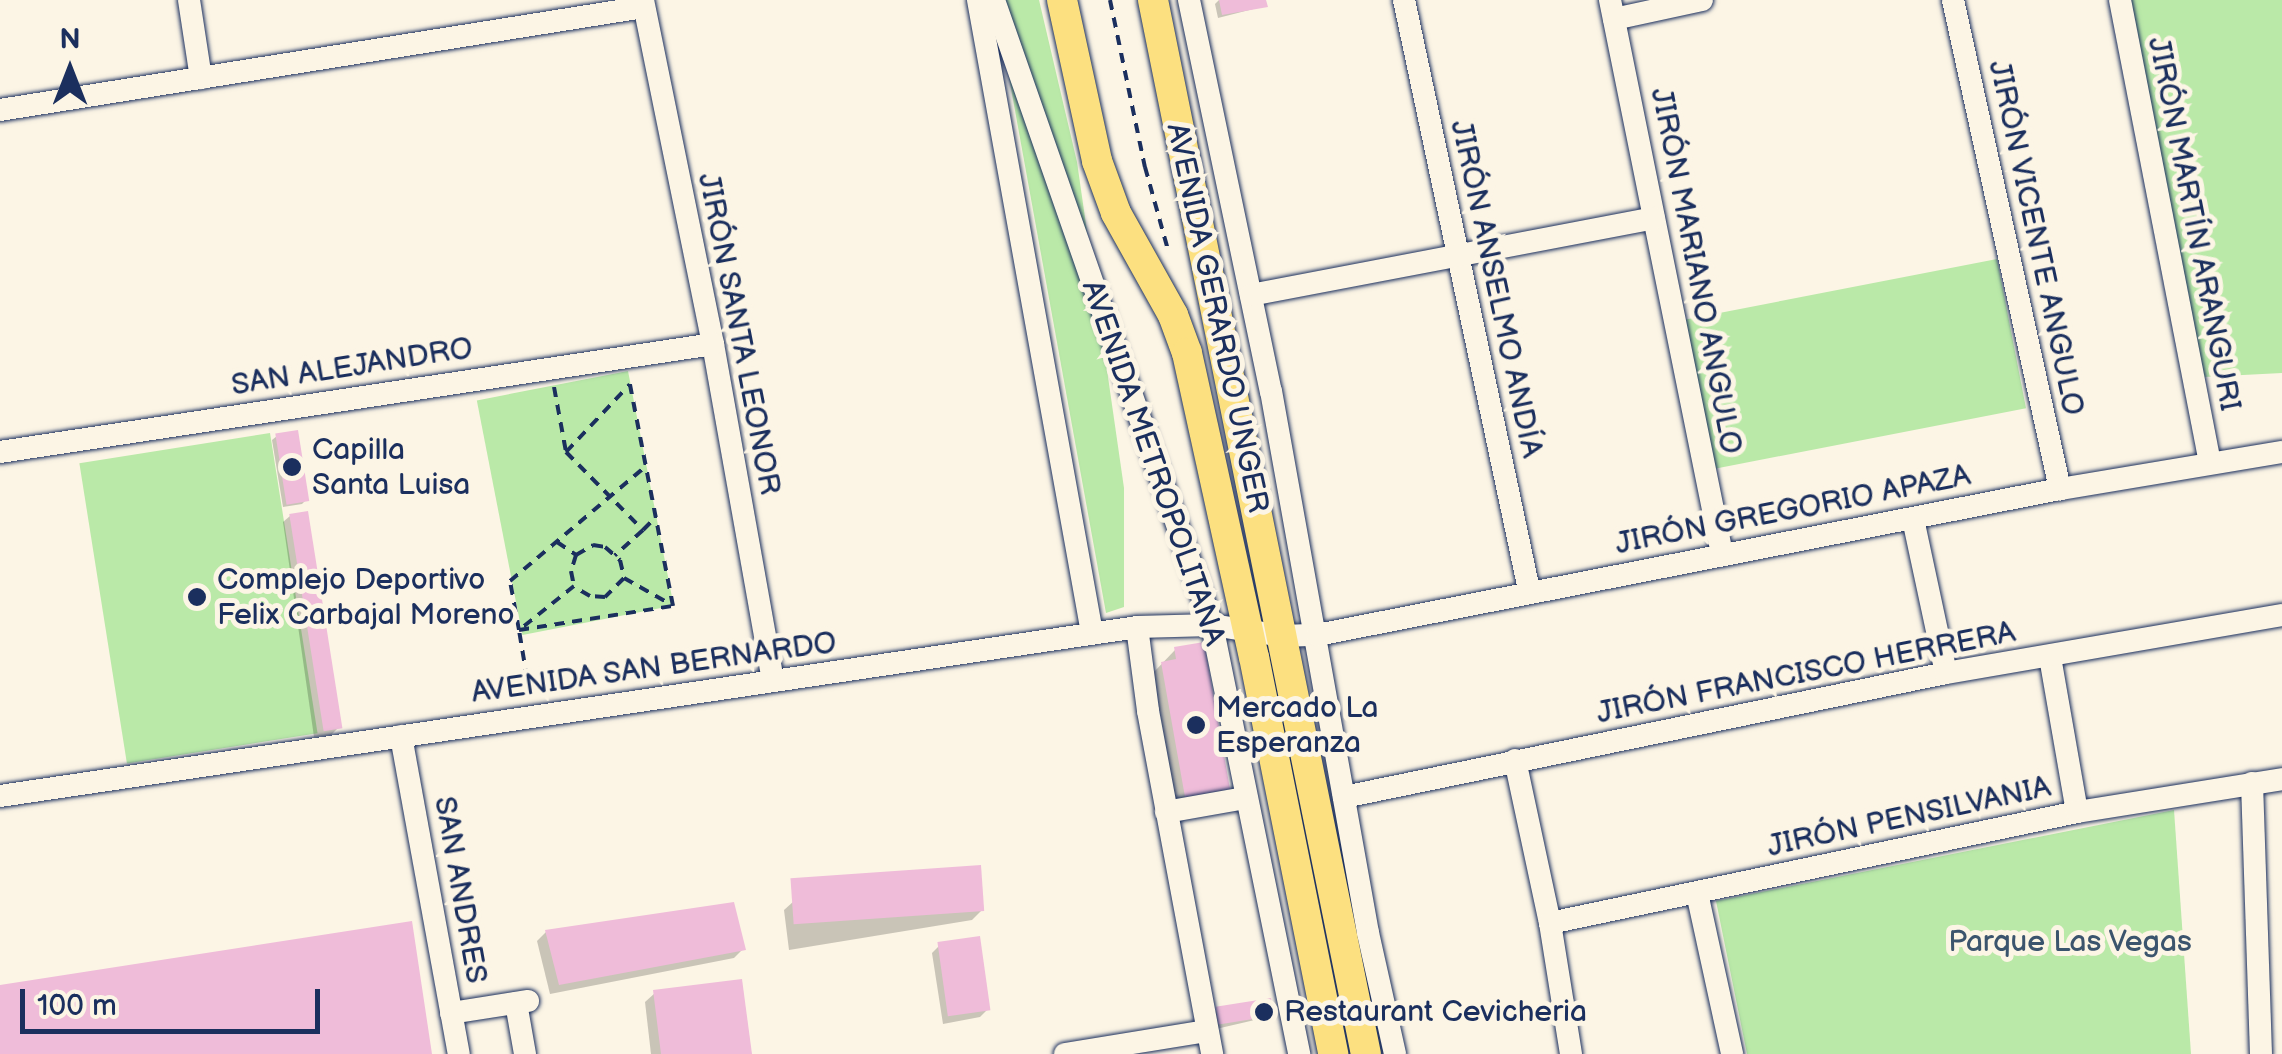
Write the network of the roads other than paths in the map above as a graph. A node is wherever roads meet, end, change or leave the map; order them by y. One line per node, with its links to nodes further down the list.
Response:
1 (189, 0): 13 (street)
2 (978, 0): 30 (street)
3 (994, 0): 27 (street, AVENIDA METROPOLITANA)
4 (1062, 0): 29 (main road, AVENIDA GERARDO UNGER)
5 (1152, 0): 32 (main road, AVENIDA GERARDO UNGER)
6 (1189, 0): 17 (street, AVENIDA GERARDO UNGER)
7 (1404, 0): 16 (street, JIRÓN ANSELMO ANDÍA)
8 (1702, 0): 12 (street)
9 (1953, 0): 22 (street, JIRÓN VICENTE ANGULO)
10 (2120, 0): 21 (street, JIRÓN MARTÍN ARANGURI)
11 (644, 3): 13 (street); 18 (street, JIRÓN SANTA LEONOR)
12 (1612, 10): 15 (street, JIRÓN MARIANO ANGULO)
13 (201, 78): 14 (street)
14 (0, 110)
15 (1654, 218): 16 (street); 24 (street, JIRÓN MARIANO ANGULO)
16 (1458, 254): 17 (street); 25 (street, JIRÓN ANSELMO ANDÍA)
17 (1250, 295): 31 (street, AVENIDA GERARDO UNGER)
18 (713, 344): 19 (street, SAN ALEJANDRO); 35 (street, JIRÓN SANTA LEONOR)
19 (0, 452)
20 (2282, 452): 21 (street, JIRÓN GREGORIO APAZA)
21 (2209, 460): 22 (street, JIRÓN GREGORIO APAZA)
22 (2060, 489): 23 (street, JIRÓN GREGORIO APAZA)
23 (1913, 519): 24 (street, JIRÓN GREGORIO APAZA); 34 (street)
24 (1722, 554): 25 (street, JIRÓN GREGORIO APAZA)
25 (1529, 590): 31 (street, JIRÓN GREGORIO APAZA)
26 (2282, 615): 33 (street, JIRÓN FRANCISCO HERRERA)
27 (1212, 624): 28 (street, AVENIDA SAN BERNARDO); 29 (street, AVENIDA SAN BERNARDO); 42 (street, AVENIDA METROPOLITANA)
28 (1136, 626): 30 (street, AVENIDA SAN BERNARDO); 43 (street)
29 (1247, 628): 32 (street, AVENIDA SAN BERNARDO); 53 (main road, AVENIDA METROPOLITANA)
30 (1092, 633): 35 (street, AVENIDA SAN BERNARDO)
31 (1317, 635): 32 (street, AVENIDA SAN BERNARDO); 41 (street)
32 (1282, 636): 54 (main road)
33 (2050, 656): 34 (street, JIRÓN FRANCISCO HERRERA); 44 (street)
34 (1946, 673): 37 (street, JIRÓN FRANCISCO HERRERA)
35 (773, 680): 36 (street, AVENIDA SAN BERNARDO)
36 (401, 736): 40 (street, AVENIDA SAN BERNARDO); 47 (street, SAN ANDRES)
37 (1516, 760): 41 (street, JIRÓN FRANCISCO HERRERA); 46 (street)
38 (2282, 779): 39 (street, JIRÓN PENSILVANIA)
39 (2252, 783): 44 (street, JIRÓN PENSILVANIA); 58 (street)
40 (0, 796)
41 (1344, 797): 55 (street)
42 (1245, 798): 43 (street); 52 (street, AVENIDA METROPOLITANA)
43 (1166, 812): 48 (street)
44 (2077, 812): 45 (street, JIRÓN PENSILVANIA)
45 (1697, 892): 46 (street, JIRÓN PENSILVANIA); 57 (street)
46 (1550, 922): 56 (street)
47 (452, 1013): 49 (street, SAN ANDRES); 50 (street)
48 (1209, 1043): 51 (street)
49 (459, 1054)
50 (525, 1054)
51 (1066, 1054)
52 (1299, 1054)
53 (1333, 1054)
54 (1366, 1054)
55 (1395, 1054)
56 (1571, 1054)
57 (1732, 1054)
58 (2261, 1054)

